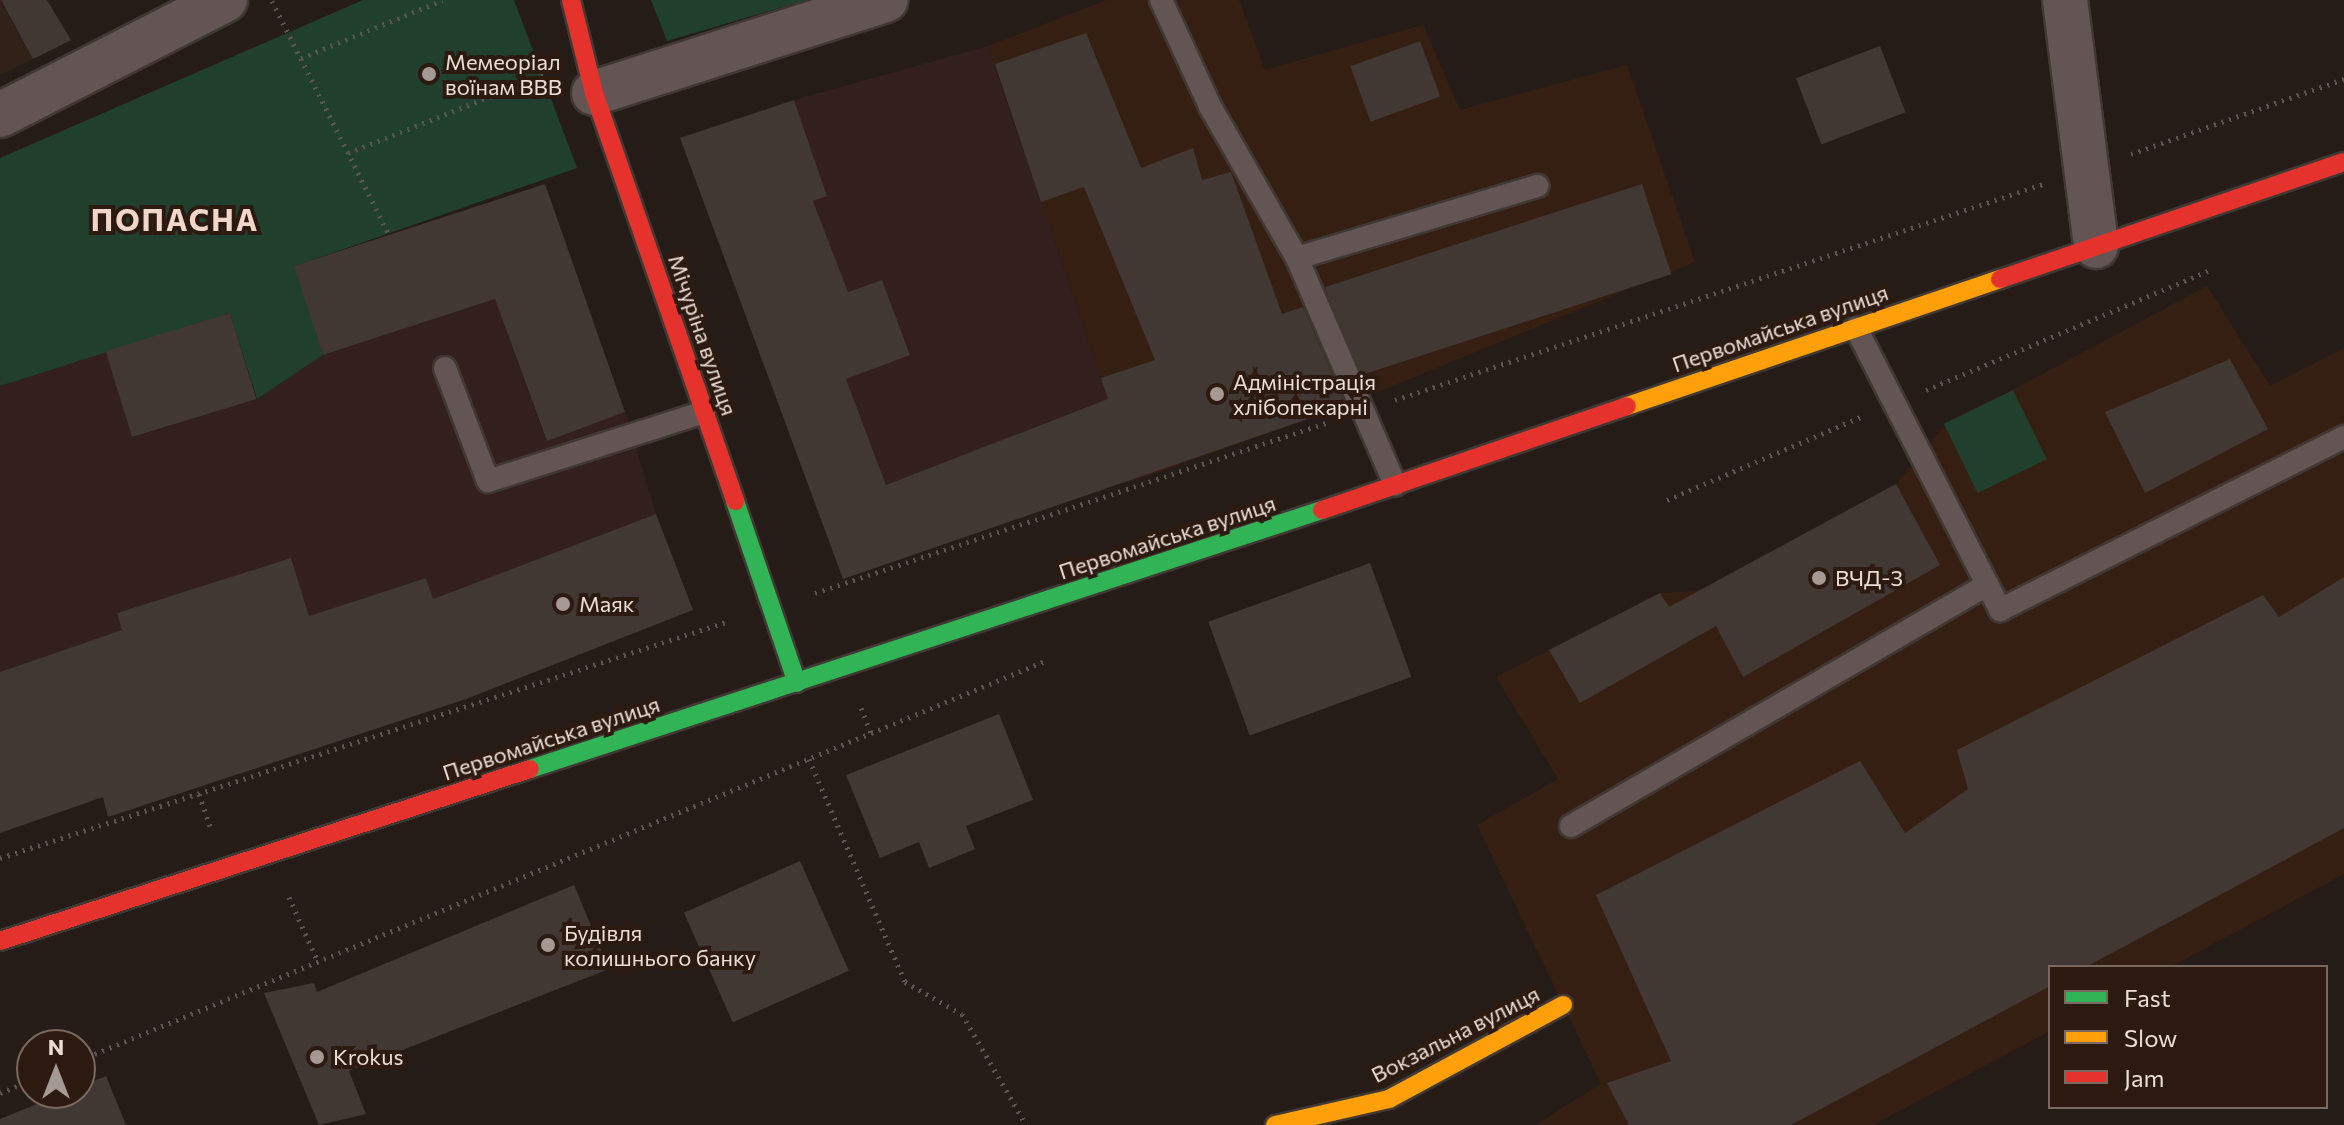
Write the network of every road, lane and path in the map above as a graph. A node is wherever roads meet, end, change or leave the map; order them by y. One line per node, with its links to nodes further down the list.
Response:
1 (225, 0): 11 (street)
2 (272, 0): 8 (path)
3 (443, 0): 8 (path)
4 (571, 0): 9 (street, Мічуріна вулиця)
5 (886, 0): 9 (street)
6 (1161, 0): 18 (lane)
7 (2065, 0): 14 (street)
8 (301, 58): 12 (path)
9 (589, 76): 12 (path); 24 (street, Мічуріна вулиця)
10 (2344, 79): 14 (path)
11 (0, 115)
12 (348, 153): 16 (path)
13 (2344, 162): 17 (street, Первомайська вулиця)
14 (2087, 169): 17 (street); 23 (path)
15 (1537, 186): 18 (lane)
16 (389, 235)
17 (2096, 246): 20 (street, Первомайська вулиця)
18 (1297, 258): 23 (lane)
19 (2212, 269): 22 (path)
20 (1856, 328): 22 (lane); 26 (street, Первомайська вулиця)
21 (445, 368): 24 (lane)
22 (1896, 403): 27 (path); 28 (lane)
23 (1363, 411): 26 (lane); 29 (path)
24 (704, 412): 29 (street, Мічуріна вулиця)
25 (2344, 437): 28 (lane)
26 (1395, 485): 31 (street, Первомайська вулиця)
27 (1667, 500)
28 (1987, 585): 33 (lane)
29 (771, 607): 31 (street, Мічуріна вулиця); 35 (path)
30 (1045, 661): 32 (path)
31 (797, 683): 34 (street, Первомайська вулиця)
32 (809, 759): 37 (path); 40 (path)
33 (1571, 826)
34 (270, 854): 36 (street, Первомайська вулиця); 37 (path)
35 (0, 858)
36 (0, 941)
37 (318, 962): 39 (path)
38 (1563, 1005): 41 (street, Вокзальна вулиця)
39 (96, 1053)
40 (1026, 1125)
41 (1275, 1125)

